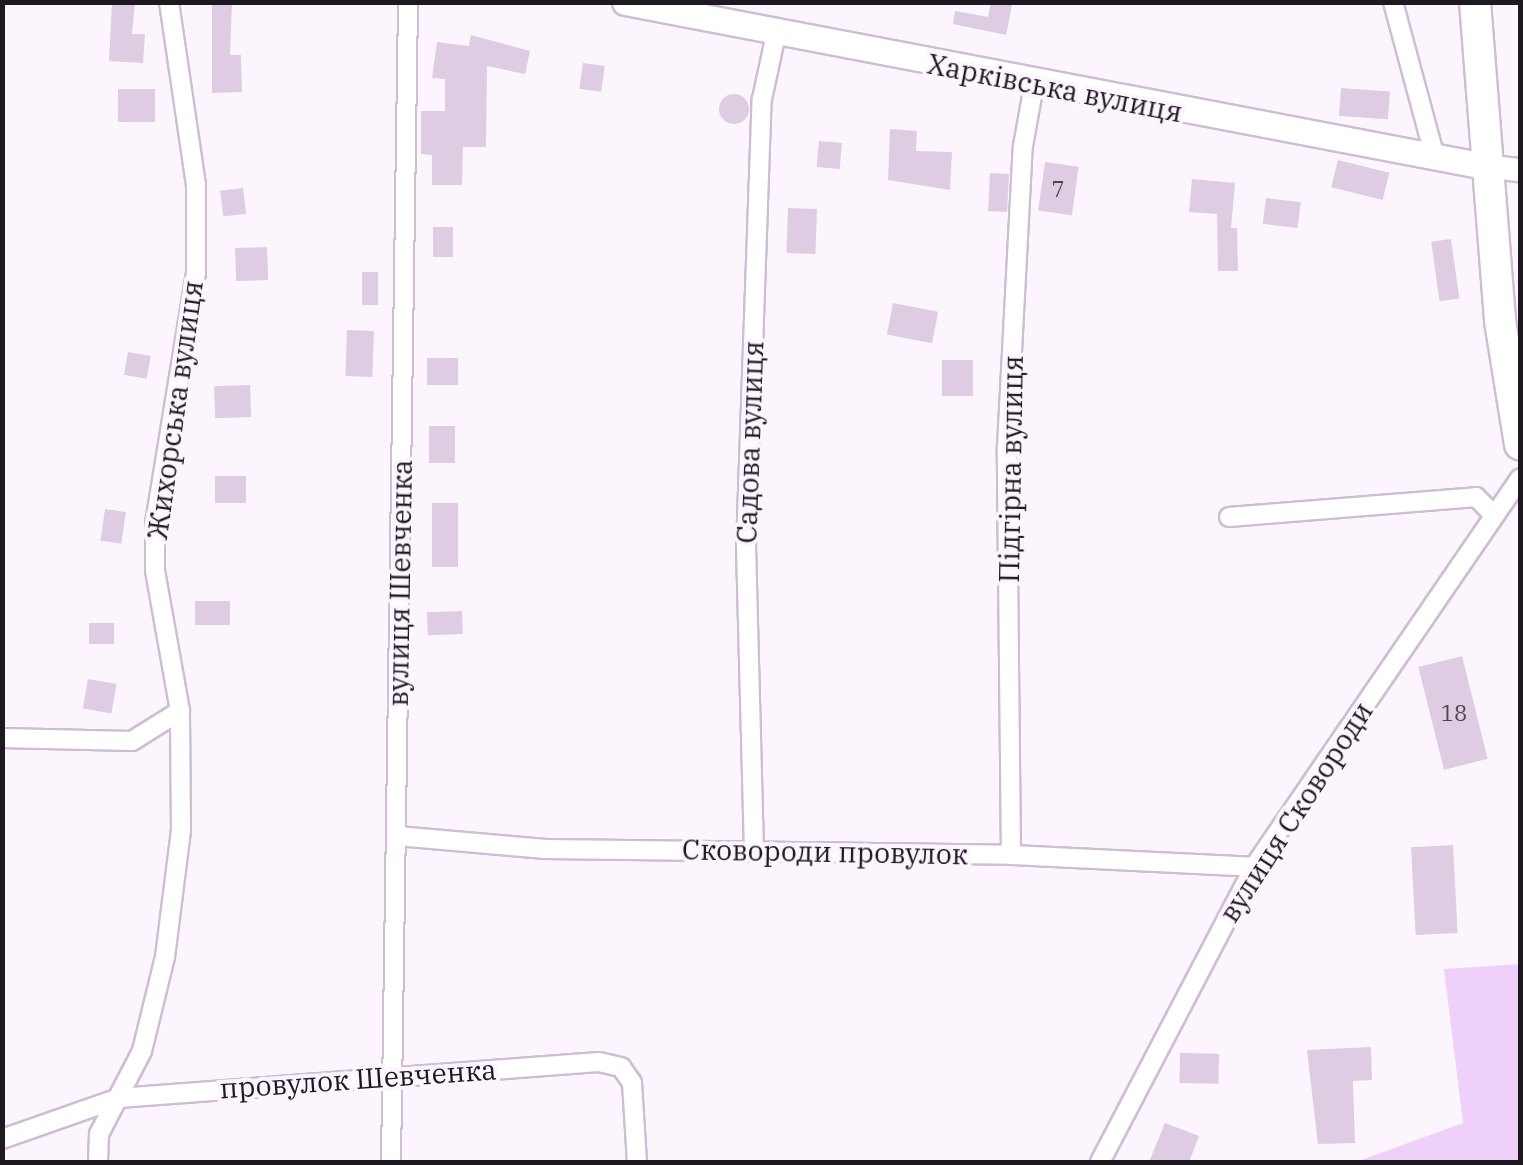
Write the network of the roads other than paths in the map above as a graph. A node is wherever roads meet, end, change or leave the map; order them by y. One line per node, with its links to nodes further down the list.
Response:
1 (169, 2): 15 (street, Жихорська вулиця)
2 (408, 2): 17 (street, вулиця Шевченка)
3 (625, 2): 6 (main road, Харківська вулиця)
4 (1393, 2): 8 (street)
5 (1475, 2): 9 (highway)
6 (776, 34): 7 (main road, Харківська вулиця); 18 (street, Садова вулиця)
7 (1034, 85): 8 (main road, Харківська вулиця); 19 (street, Підгірна вулиця)
8 (1435, 158): 9 (main road, Харківська вулиця)
9 (1486, 166): 10 (street); 11 (highway)
10 (1520, 170)
11 (1520, 444)
12 (1520, 478): 13 (street, вулиця Сковороди)
13 (1493, 514): 14 (street); 20 (street, вулиця Сковороди)
14 (1229, 517)
15 (180, 710): 16 (street); 22 (street, Жихорська вулиця)
16 (2, 738)
17 (397, 836): 18 (street, Сковороди провулок); 21 (street, вулиця Шевченка)
18 (754, 852): 19 (street, Сковороди провулок)
19 (1012, 854): 20 (street, Сковороди провулок)
20 (1254, 867): 27 (street, вулиця Сковороди)
21 (392, 1077): 22 (street, провулок Шевченка); 25 (street, вулиця Шевченка); 26 (street, провулок Шевченка)
22 (119, 1098): 23 (street, провулок Шевченка); 24 (street, Жихорська вулиця)
23 (2, 1139)
24 (98, 1162)
25 (391, 1162)
26 (638, 1162)
27 (1100, 1162)

